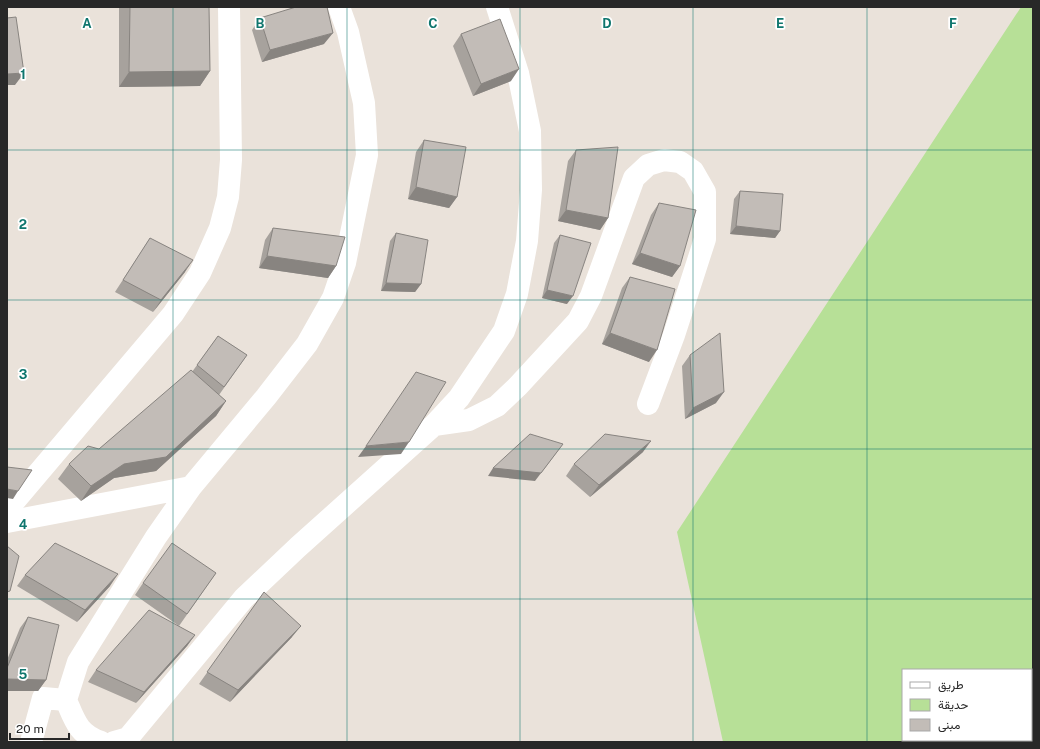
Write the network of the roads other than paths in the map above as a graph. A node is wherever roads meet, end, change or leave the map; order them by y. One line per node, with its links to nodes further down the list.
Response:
1 (228, 7): 7 (street)
2 (339, 7): 6 (street)
3 (497, 7): 5 (street)
4 (648, 404): 5 (street)
5 (434, 425): 12 (street)
6 (191, 487): 8 (street); 9 (street)
7 (7, 510)
8 (7, 522)
9 (66, 700): 10 (street); 11 (street)
10 (94, 741)
11 (31, 742)
12 (114, 742)

